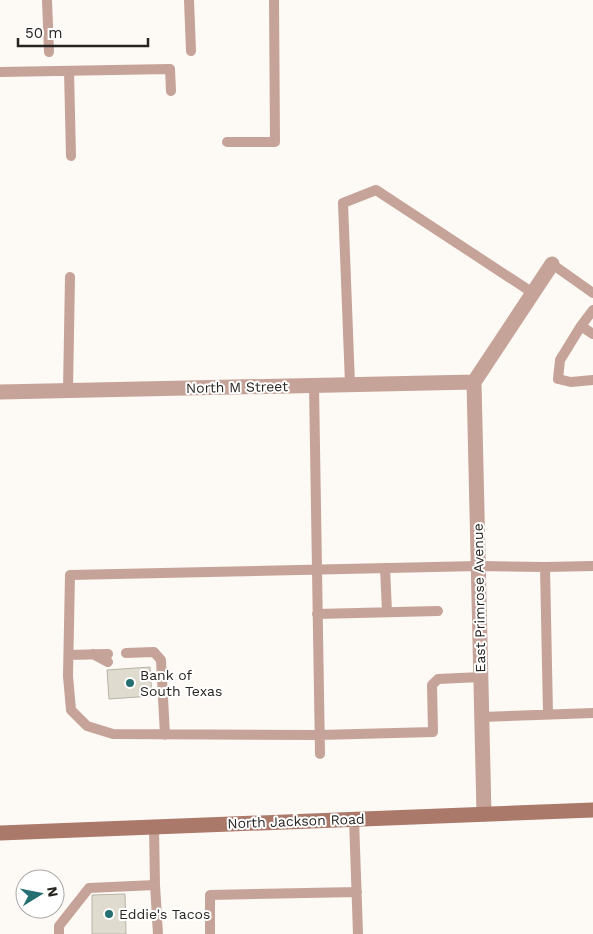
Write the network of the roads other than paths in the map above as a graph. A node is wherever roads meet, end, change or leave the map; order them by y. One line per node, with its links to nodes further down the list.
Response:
1 (47, 0): 5 (lane)
2 (189, 0): 4 (lane)
3 (274, 0): 9 (lane)
4 (191, 51)
5 (49, 52)
6 (69, 71): 7 (lane); 8 (lane); 10 (lane)
7 (0, 72)
8 (171, 91)
9 (227, 142)
10 (71, 156)
11 (552, 264): 13 (street); 14 (lane)
12 (70, 277): 22 (lane)
13 (533, 292): 19 (street); 20 (lane)
14 (593, 292)
15 (593, 310): 16 (lane)
16 (581, 326): 17 (lane); 18 (lane)
17 (593, 334)
18 (593, 380)
19 (474, 382): 20 (street, North M Street); 24 (street, East Primrose Avenue)
20 (350, 384): 21 (street, North M Street)
21 (314, 385): 22 (street, North M Street); 28 (lane)
22 (68, 390): 23 (street, North M Street)
23 (0, 392)
24 (478, 566): 26 (lane); 27 (lane); 35 (street, East Primrose Avenue)
25 (593, 566): 26 (lane)
26 (545, 567): 37 (lane)
27 (385, 568): 28 (lane); 30 (lane)
28 (317, 570): 31 (lane); 32 (lane)
29 (438, 611): 30 (lane)
30 (386, 612): 31 (lane)
31 (317, 614): 40 (lane)
32 (69, 655): 34 (lane); 39 (lane)
33 (125, 655): 39 (lane)
34 (108, 656)
35 (480, 677): 38 (street, East Primrose Avenue); 40 (lane)
36 (593, 713): 37 (lane)
37 (548, 714): 38 (lane)
38 (481, 716): 43 (street, East Primrose Avenue)
39 (165, 734): 40 (lane)
40 (320, 735): 41 (lane)
41 (320, 754)
42 (593, 810): 43 (main road, North Jackson Road)
43 (484, 814): 44 (main road, North Jackson Road)
44 (354, 819): 45 (main road, North Jackson Road); 48 (lane)
45 (154, 827): 46 (main road, North Jackson Road); 47 (lane)
46 (0, 833)
47 (155, 886): 49 (lane); 50 (lane)
48 (357, 892): 51 (lane); 52 (lane)
49 (59, 934)
50 (158, 934)
51 (210, 934)
52 (358, 934)

